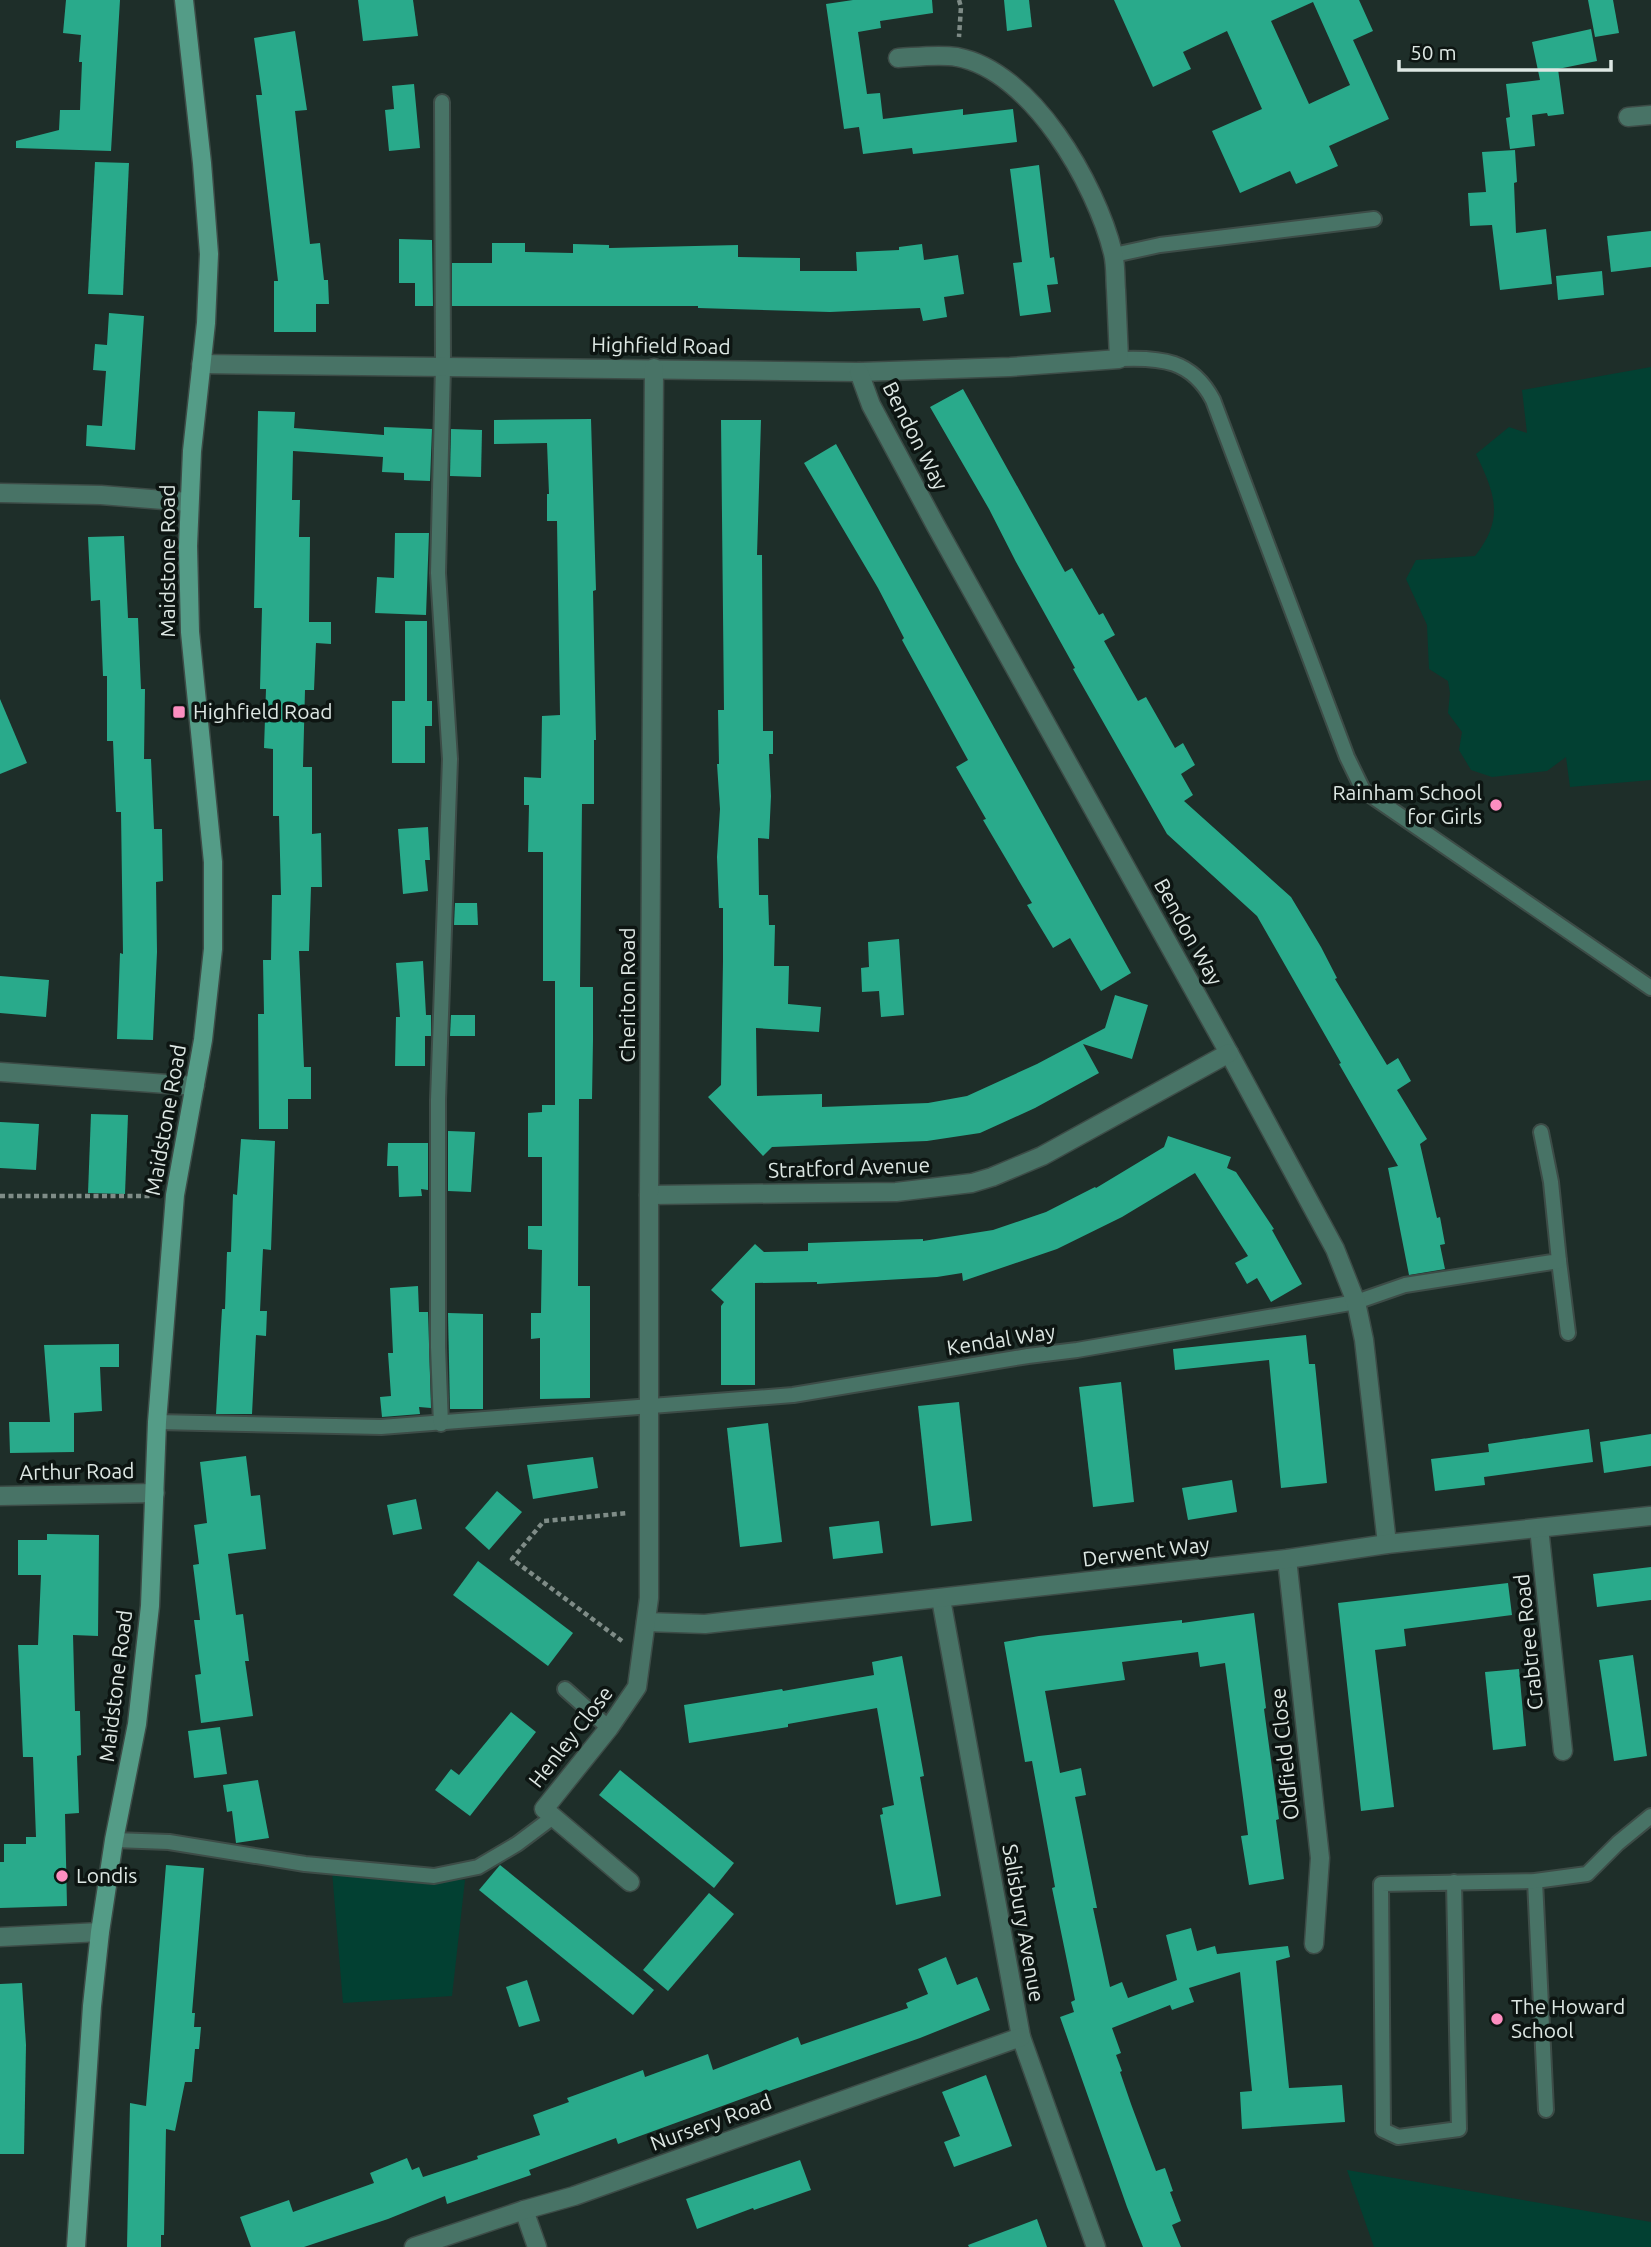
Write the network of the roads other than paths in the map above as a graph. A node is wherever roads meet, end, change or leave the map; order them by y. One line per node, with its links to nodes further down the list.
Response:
1 (184, 0): 9 (street, Maidstone Road)
2 (898, 58): 7 (street)
3 (442, 102): 10 (lane)
4 (1651, 114): 5 (street)
5 (1628, 117)
6 (1374, 219): 7 (lane)
7 (1114, 255): 8 (street)
8 (1119, 359): 12 (street, Highfield Road); 15 (lane)
9 (201, 364): 10 (street, Highfield Road); 14 (street, Maidstone Road)
10 (443, 366): 11 (street, Highfield Road); 26 (lane)
11 (654, 368): 12 (street, Highfield Road); 20 (street, Cheriton Road)
12 (859, 372): 16 (street, Bendon Way)
13 (0, 493): 14 (street)
14 (188, 502): 18 (street, Maidstone Road)
15 (1651, 988)
16 (1229, 1053): 20 (street, Stratford Avenue); 22 (street, Bendon Way)
17 (0, 1072): 18 (street)
18 (195, 1086): 25 (street, Maidstone Road)
19 (1541, 1132): 21 (lane)
20 (649, 1195): 24 (street, Cheriton Road)
21 (1559, 1261): 22 (lane, Kendal Way); 23 (lane)
22 (1356, 1302): 24 (lane, Kendal Way); 31 (street, Bendon Way)
23 (1568, 1333)
24 (650, 1405): 26 (lane, Kendal Way); 34 (street, Cheriton Road)
25 (157, 1422): 26 (lane, Kendal Way); 27 (street, Maidstone Road)
26 (442, 1424)
27 (155, 1493): 28 (street, Arthur Road); 40 (street, Maidstone Road)
28 (0, 1496)
29 (1650, 1516): 30 (street, Derwent Way)
30 (1539, 1528): 31 (street, Derwent Way); 37 (street, Crabtree Road)
31 (1387, 1544): 32 (street, Derwent Way)
32 (1287, 1559): 33 (street, Derwent Way); 46 (street, Oldfield Close)
33 (941, 1599): 34 (street, Derwent Way); 47 (street, Salisbury Avenue)
34 (646, 1622): 36 (street, Henley Close)
35 (565, 1689): 36 (lane)
36 (609, 1728): 39 (street, Henley Close)
37 (1563, 1751)
38 (1651, 1816): 41 (lane)
39 (553, 1817): 40 (lane); 42 (street, Henley Close)
40 (114, 1840): 44 (street, Maidstone Road)
41 (1535, 1881): 43 (lane); 48 (lane)
42 (630, 1882)
43 (1454, 1882): 43 (lane)
44 (100, 1932): 45 (street); 50 (street, Maidstone Road)
45 (0, 1937)
46 (1314, 1944)
47 (1021, 2038): 49 (street, Nursery Road); 53 (street, Salisbury Avenue)
48 (1546, 2110)
49 (524, 2210): 51 (street, Nursery Road); 52 (street)
50 (76, 2247)
51 (414, 2247)
52 (537, 2247)
53 (1096, 2247)

